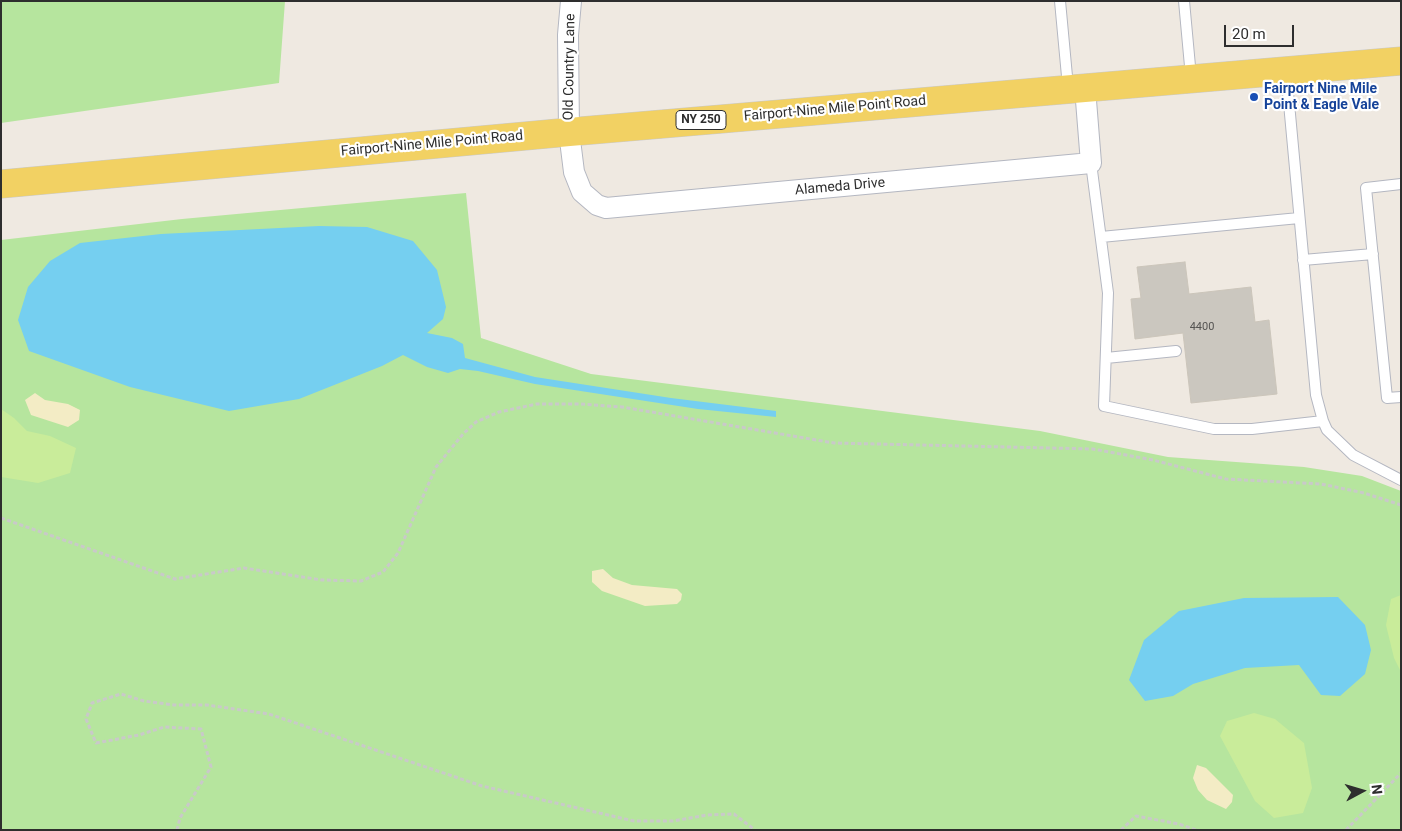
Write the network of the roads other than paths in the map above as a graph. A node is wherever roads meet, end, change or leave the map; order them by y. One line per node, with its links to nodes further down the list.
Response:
1 (571, 1): 8 (street, Old Country Lane)
2 (1060, 1): 7 (lane)
3 (1184, 1): 6 (lane)
4 (1401, 61): 5 (main road, Fairport-Nine Mile Point Road / NY 250)
5 (1286, 70): 6 (main road, Fairport-Nine Mile Point Road / NY 250); 12 (lane)
6 (1191, 78): 7 (main road, Fairport-Nine Mile Point Road / NY 250)
7 (1076, 88): 8 (main road, Fairport-Nine Mile Point Road / NY 250); 9 (street)
8 (569, 132): 9 (street, Alameda Drive); 10 (main road, Fairport-Nine Mile Point Road / NY 250)
9 (1091, 163): 13 (lane)
10 (1, 184)
11 (1401, 184): 14 (lane)
12 (1299, 218): 13 (lane); 15 (lane)
13 (1101, 237): 17 (lane)
14 (1374, 254): 15 (lane); 18 (lane)
15 (1302, 260): 19 (lane)
16 (1176, 351): 17 (lane)
17 (1106, 358): 19 (lane)
18 (1401, 397)
19 (1323, 421): 20 (lane)
20 (1401, 480)

